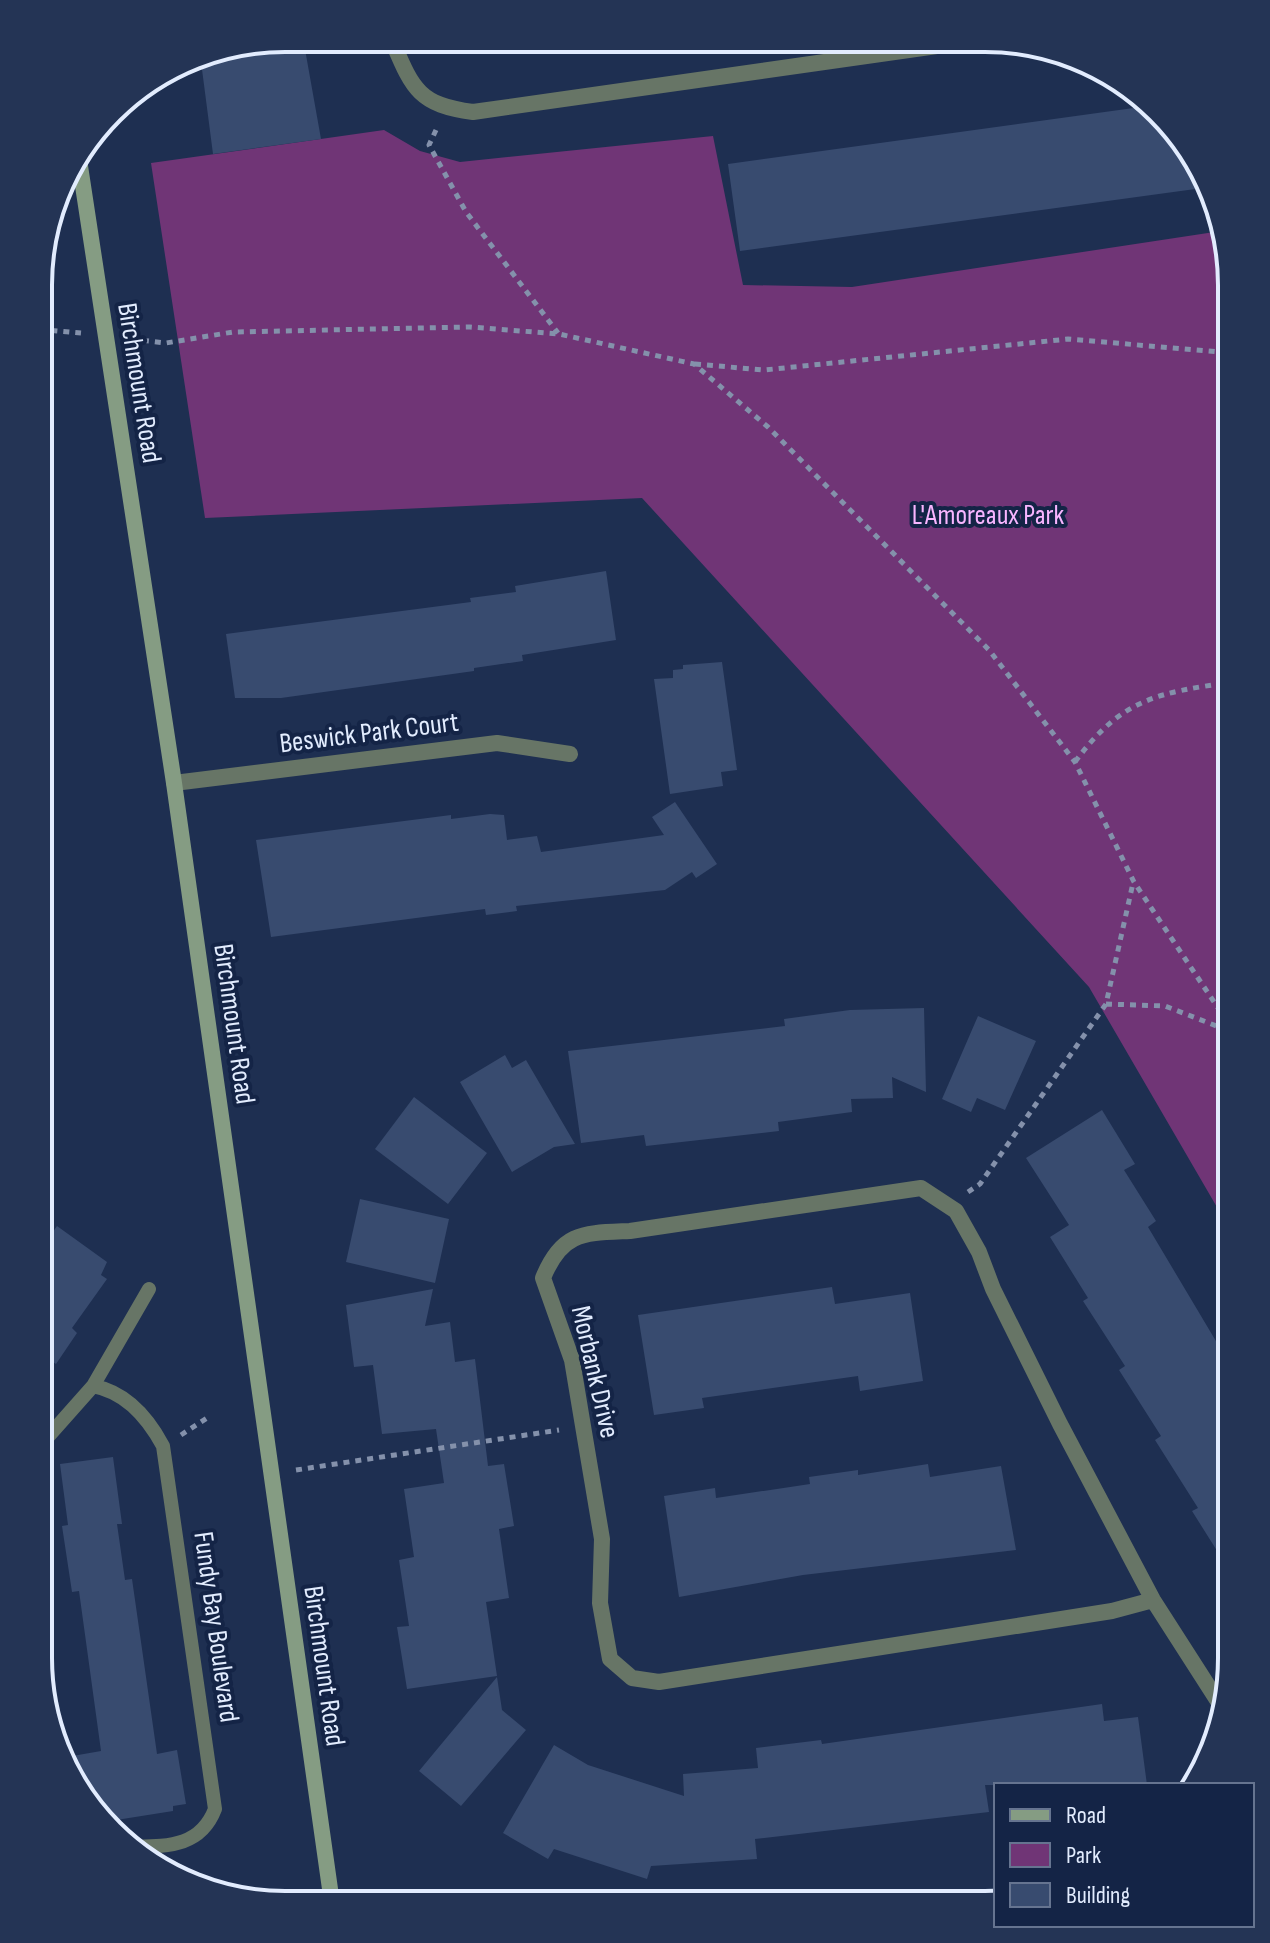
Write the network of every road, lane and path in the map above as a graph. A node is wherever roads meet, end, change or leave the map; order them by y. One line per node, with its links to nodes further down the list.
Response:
1 (397, 52): 3 (street)
2 (895, 52): 3 (street)
3 (446, 109): 6 (path)
4 (81, 173): 7 (main road, Birchmount Road)
5 (52, 331): 7 (path)
6 (559, 334): 7 (path); 9 (path)
7 (105, 336): 13 (main road, Birchmount Road)
8 (1218, 352): 9 (path)
9 (694, 364): 12 (path)
10 (1218, 684): 12 (path)
11 (570, 754): 13 (street, Beswick Park Court)
12 (1075, 762): 14 (path)
13 (174, 783): 23 (main road, Birchmount Road)
14 (1134, 882): 15 (path); 16 (path)
15 (1106, 1004): 17 (path); 18 (path)
16 (1218, 1010)
17 (1218, 1026)
18 (951, 1205): 21 (street, Morbank Drive); 24 (street)
19 (149, 1289): 20 (lane)
20 (93, 1386): 22 (lane); 26 (lane, Fundy Bay Boulevard)
21 (583, 1426): 23 (path); 24 (street, Morbank Drive)
22 (52, 1432)
23 (271, 1474): 27 (main road, Birchmount Road)
24 (1153, 1600): 25 (street)
25 (1215, 1696)
26 (148, 1847)
27 (330, 1891)

